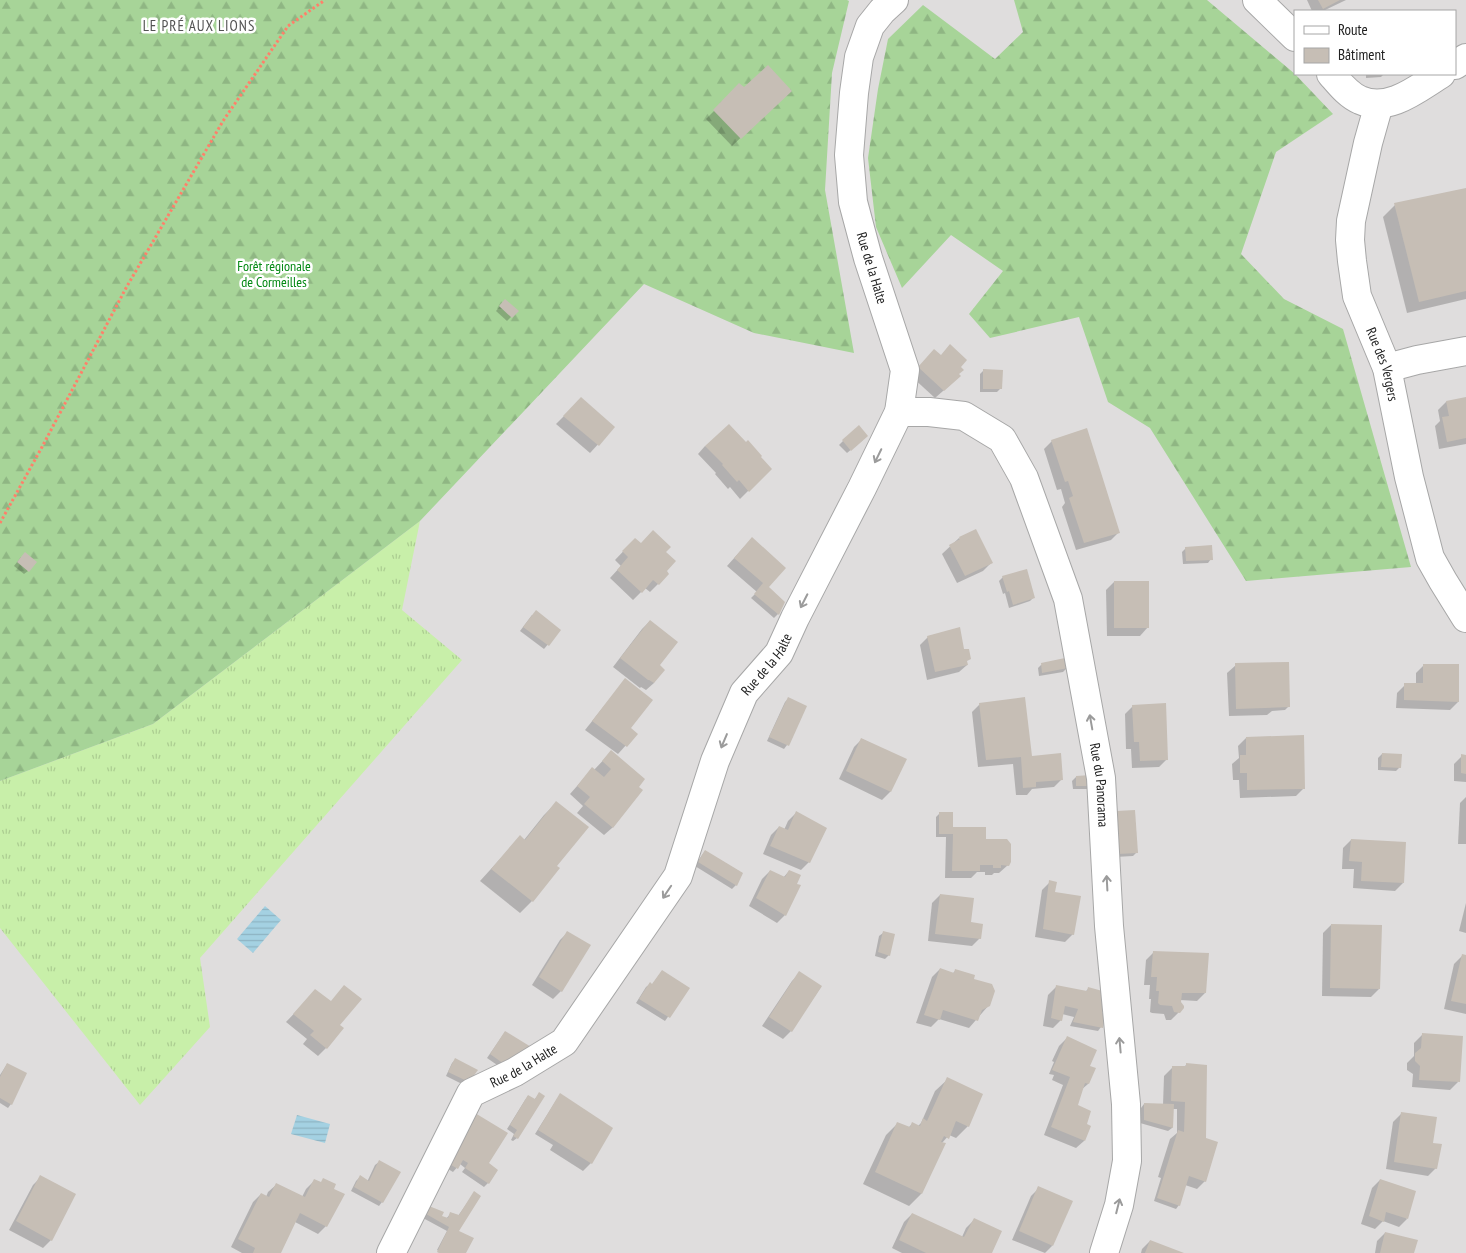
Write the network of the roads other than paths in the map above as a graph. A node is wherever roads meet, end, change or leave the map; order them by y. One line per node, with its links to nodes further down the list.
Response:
1 (894, 0): 9 (street, Rue de la Halte)
2 (1259, 1): 3 (street)
3 (1294, 36)
4 (1331, 75): 6 (street)
5 (1439, 75): 6 (street)
6 (1379, 104): 8 (street, Rue des Vergers)
7 (1466, 351): 8 (street)
8 (1387, 368): 10 (street, Rue des Vergers)
9 (899, 412): 11 (street, Rue de la Halte, one-way to 11); 12 (street, Rue du Panorama, one-way to 9)
10 (1466, 618)
11 (391, 1253)
12 (1104, 1253)

